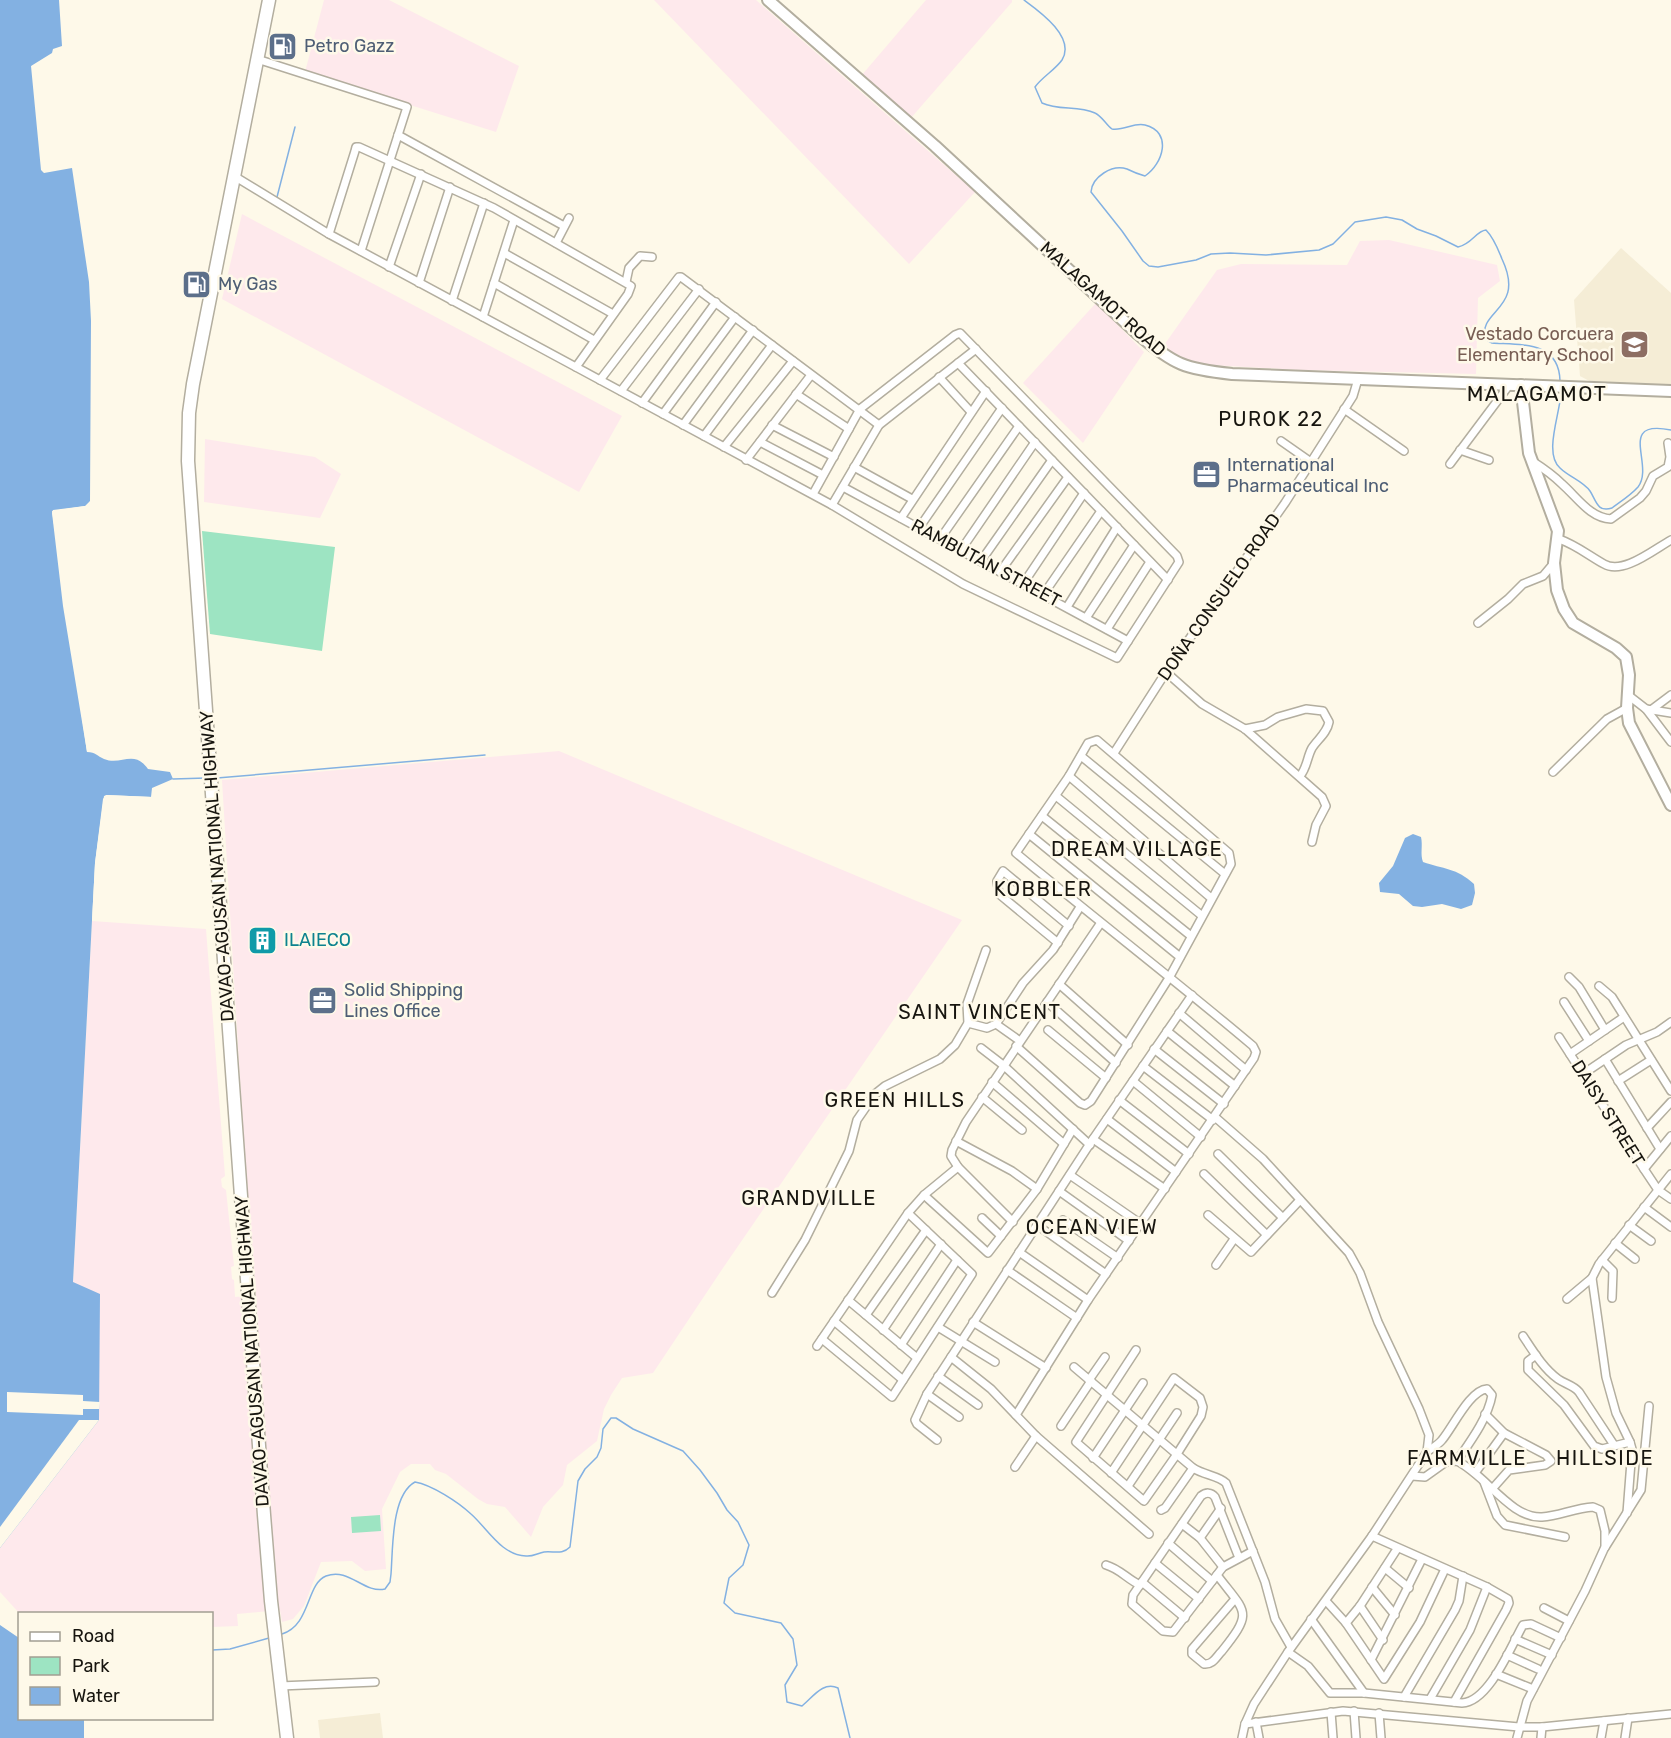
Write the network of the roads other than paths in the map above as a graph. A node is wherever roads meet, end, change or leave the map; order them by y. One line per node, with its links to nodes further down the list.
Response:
1 (269, 0): 3 (highway, DAVAO-AGUSAN NATIONAL HIGHWAY)
2 (768, 0): 37 (street, MALAGAMOT ROAD)
3 (257, 58): 4 (street); 7 (highway, DAVAO-AGUSAN NATIONAL HIGHWAY)
4 (398, 135): 5 (street); 12 (street)
5 (390, 159): 6 (street); 13 (street); 15 (street)
6 (421, 174): 8 (street); 18 (street)
7 (234, 176): 13 (street); 321 (highway, DAVAO-AGUSAN NATIONAL HIGHWAY)
8 (450, 187): 9 (street); 20 (street)
9 (484, 203): 11 (street); 23 (street)
10 (569, 218): 12 (street)
11 (514, 220): 14 (street); 16 (street)
12 (564, 226): 14 (street)
13 (329, 234): 15 (street)
14 (556, 243): 19 (street)
15 (361, 251): 18 (street)
16 (504, 253): 21 (street); 25 (street)
17 (652, 256): 19 (street)
18 (389, 267): 20 (street)
19 (626, 282): 25 (street)
20 (419, 283): 23 (street)
21 (494, 283): 26 (street); 29 (street)
22 (699, 289): 24 (street); 38 (street); 40 (street)
23 (452, 301): 26 (street)
24 (717, 302): 27 (street); 44 (street)
25 (613, 314): 29 (street)
26 (483, 317): 34 (street)
27 (735, 317): 28 (street); 49 (street)
28 (753, 330): 30 (street); 50 (street)
29 (594, 340): 34 (street)
30 (772, 345): 32 (street); 55 (street)
31 (976, 349): 33 (street); 46 (street); 91 (street)
32 (793, 361): 35 (street); 60 (street)
33 (958, 363): 36 (street); 41 (street)
34 (576, 367): 38 (street)
35 (811, 375): 43 (street); 46 (street)
36 (939, 377): 48 (street); 52 (street)
37 (1358, 379): 39 (street, MALAGAMOT ROAD); 47 (street, DOÑA CONSUELO ROAD)
38 (600, 380): 40 (street)
39 (1515, 385): 42 (street, MALAGAMOT ROAD); 61 (street); 67 (street)
40 (621, 391): 44 (street)
41 (986, 391): 45 (street); 48 (street)
42 (1671, 391)
43 (796, 394): 51 (street); 54 (street)
44 (642, 403): 49 (street)
45 (1002, 408): 53 (street); 81 (street)
46 (860, 409): 52 (street); 54 (street)
47 (1344, 410): 62 (street); 68 (street, DOÑA CONSUELO ROAD)
48 (971, 412): 76 (street)
49 (663, 414): 50 (street)
50 (684, 425): 55 (street)
51 (772, 425): 57 (street); 63 (street)
52 (879, 425): 70 (street)
53 (1019, 426): 58 (street); 82 (street)
54 (849, 429): 63 (street)
55 (704, 436): 60 (street)
56 (1281, 441): 68 (street)
57 (760, 442): 64 (street); 71 (street)
58 (1035, 442): 65 (street); 86 (street)
59 (1668, 443): 67 (street)
60 (724, 447): 64 (street)
61 (1460, 450): 66 (street); 69 (street)
62 (1404, 451)
63 (834, 457): 71 (street)
64 (746, 459): 75 (street)
65 (1052, 460): 72 (street); 87 (street)
66 (1489, 460)
67 (1531, 461): 83 (street)
68 (1311, 462): 99 (street, DOÑA CONSUELO ROAD)
69 (1450, 464)
70 (854, 467): 73 (street); 76 (street)
71 (823, 476): 75 (street)
72 (1068, 477): 74 (street); 90 (street)
73 (843, 487): 77 (street); 79 (street, RAMBUTAN STREET)
74 (1084, 493): 78 (street); 92 (street)
75 (813, 494): 77 (street)
76 (912, 499): 79 (street)
77 (832, 505): 98 (street)
78 (1101, 511): 80 (street); 93 (street)
79 (901, 518): 81 (street, RAMBUTAN STREET)
80 (1117, 527): 85 (street); 94 (street)
81 (919, 528): 82 (street, RAMBUTAN STREET)
82 (940, 539): 86 (street, RAMBUTAN STREET)
83 (1558, 539): 84 (street); 89 (street)
84 (1671, 540)
85 (1134, 545): 88 (street); 95 (street)
86 (961, 550): 87 (street, RAMBUTAN STREET)
87 (981, 561): 90 (street, RAMBUTAN STREET)
88 (1150, 562): 91 (street); 97 (street)
89 (1554, 563): 96 (street); 100 (street)
90 (1000, 572): 92 (street, RAMBUTAN STREET)
91 (1168, 580): 98 (street)
92 (1023, 584): 93 (street, RAMBUTAN STREET)
93 (1043, 595): 94 (street, RAMBUTAN STREET)
94 (1067, 607): 95 (street, RAMBUTAN STREET)
95 (1086, 618): 97 (street, RAMBUTAN STREET)
96 (1478, 623)
97 (1107, 628): 98 (street, RAMBUTAN STREET)
98 (1128, 641)
99 (1166, 672): 105 (street); 107 (street, DOÑA CONSUELO ROAD)
100 (1628, 695): 102 (street); 103 (street)
101 (1671, 695): 103 (street)
102 (1627, 708): 109 (street); 113 (street)
103 (1648, 709): 104 (street); 106 (street)
104 (1671, 714)
105 (1245, 729): 111 (street); 111 (street)
106 (1671, 741)
107 (1114, 753): 108 (street); 117 (street)
108 (1081, 756): 110 (street); 117 (street)
109 (1553, 772)
110 (1070, 776): 112 (street); 118 (street)
111 (1300, 776): 116 (street)
112 (1056, 796): 114 (street); 120 (street)
113 (1671, 805)
114 (1042, 816): 115 (street); 123 (street)
115 (1029, 834): 119 (street); 126 (street)
116 (1312, 842)
117 (1225, 874): 118 (street)
118 (1211, 898): 120 (street)
119 (1080, 907): 121 (street); 122 (street)
120 (1201, 915): 123 (street)
121 (1100, 924): 128 (street); 129 (street)
122 (1069, 926): 124 (street); 124 (street)
123 (1191, 936): 126 (street)
124 (1058, 943): 138 (street)
125 (986, 950): 137 (street)
126 (1180, 957): 128 (street)
127 (1569, 977): 140 (street)
128 (1169, 978): 131 (street); 146 (street)
129 (1059, 984): 132 (street); 146 (street)
130 (1599, 986): 135 (street)
131 (1192, 995): 134 (street); 155 (street)
132 (1047, 1002): 145 (street); 152 (street)
133 (1564, 1002): 144 (street)
134 (1179, 1013): 141 (street); 155 (street)
135 (1624, 1017): 140 (street); 143 (street)
136 (1671, 1022): 143 (street)
137 (968, 1023): 138 (street); 221 (street)
138 (996, 1024): 145 (street)
139 (1048, 1030): 157 (street)
140 (1605, 1030): 144 (street)
141 (1167, 1031): 148 (street); 161 (street)
142 (1559, 1037): 149 (street, DAISY STREET)
143 (1638, 1039): 150 (street); 151 (street)
144 (1589, 1041): 149 (street)
145 (1018, 1044): 153 (street); 157 (street)
146 (1128, 1045): 152 (street)
147 (981, 1048): 153 (street)
148 (1154, 1049): 154 (street); 166 (street)
149 (1570, 1054): 156 (street, DAISY STREET)
150 (1605, 1059): 156 (street); 159 (street)
151 (1652, 1060): 159 (street); 162 (street)
152 (1116, 1064): 157 (street)
153 (1004, 1065): 160 (street); 170 (street)
154 (1143, 1066): 158 (street); 167 (street)
155 (1246, 1070): 161 (street)
156 (1583, 1074): 181 (street, DAISY STREET)
157 (1106, 1078)
158 (1132, 1081): 164 (street); 173 (street)
159 (1618, 1081): 169 (street)
160 (992, 1082): 163 (street); 176 (street)
161 (1235, 1086): 166 (street)
162 (1671, 1091)
163 (982, 1097): 171 (street); 174 (street)
164 (1119, 1100): 168 (street); 178 (street)
165 (1671, 1102): 169 (street)
166 (1224, 1104): 167 (street)
167 (1214, 1118): 173 (street); 192 (street)
168 (1107, 1119): 175 (street); 182 (street)
169 (1647, 1128): 177 (street)
170 (1073, 1129): 175 (street); 176 (street)
171 (1022, 1130)
172 (1671, 1136): 177 (street)
173 (1201, 1137): 178 (street)
174 (956, 1141): 180 (street); 186 (street)
175 (1092, 1142): 185 (street); 187 (street)
176 (1064, 1144): 186 (street)
177 (1660, 1149): 181 (street)
178 (1189, 1154): 182 (street)
179 (1218, 1154): 197 (street)
180 (958, 1167): 190 (street); 199 (street)
181 (1644, 1169): 188 (street, DAISY STREET)
182 (1176, 1172): 187 (street)
183 (1204, 1174): 205 (street)
184 (1671, 1174): 188 (street)
185 (1070, 1175): 189 (street); 200 (street)
186 (1037, 1189): 199 (street)
187 (1165, 1189): 200 (street)
188 (1658, 1190): 191 (street); 193 (street)
189 (1059, 1191): 201 (street); 208 (street)
190 (924, 1195): 194 (street); 206 (street)
191 (1671, 1199)
192 (1300, 1200): 197 (street); 264 (street)
193 (1644, 1207): 202 (street); 203 (street)
194 (908, 1213): 204 (street); 224 (street)
195 (1208, 1215): 207 (street)
196 (982, 1218): 206 (street)
197 (1283, 1218): 205 (street)
198 (1063, 1220): 213 (street)
199 (1013, 1222): 206 (street)
200 (1141, 1224): 208 (street)
201 (1037, 1225): 212 (street); 219 (street)
202 (1629, 1225): 209 (street); 210 (street)
203 (1671, 1227)
204 (926, 1230): 211 (street); 226 (street)
205 (1267, 1235): 207 (street)
206 (1001, 1236)
207 (1234, 1239): 217 (street)
208 (1129, 1241): 213 (street)
209 (1651, 1241)
210 (1615, 1243): 214 (street); 216 (street)
211 (941, 1244): 215 (street); 231 (street)
212 (1019, 1252): 218 (street); 225 (street)
213 (1118, 1258): 219 (street)
214 (1635, 1259)
215 (957, 1260): 230 (street); 234 (street)
216 (1602, 1260): 220 (street); 222 (street)
217 (1216, 1265)
218 (1007, 1270): 227 (street); 229 (street)
219 (1106, 1274): 225 (street)
220 (1592, 1278): 223 (street); 262 (street)
221 (771, 1293)
222 (1612, 1298)
223 (1567, 1299)
224 (848, 1300): 226 (street); 228 (street)
225 (1088, 1300): 227 (street)
226 (866, 1315): 231 (street)
227 (1077, 1318): 242 (street)
228 (834, 1321): 244 (street); 244 (street)
229 (973, 1323): 233 (street); 242 (street)
230 (938, 1327): 233 (street); 239 (street)
231 (883, 1330): 234 (street)
232 (1523, 1336): 236 (street)
233 (961, 1341): 237 (street); 240 (street)
234 (901, 1345): 239 (street)
235 (1136, 1350): 248 (street)
236 (1536, 1355): 263 (street); 263 (street)
237 (951, 1357): 243 (street); 254 (street)
238 (1105, 1357): 245 (street)
239 (917, 1358): 244 (street)
240 (995, 1362)
241 (1074, 1367): 245 (street)
242 (1046, 1368): 254 (street)
243 (938, 1376): 247 (street); 249 (street)
244 (903, 1380)
245 (1090, 1381): 248 (street); 257 (street)
246 (1143, 1383): 251 (street)
247 (927, 1394): 255 (street); 261 (street)
248 (1107, 1395): 251 (street); 266 (street)
249 (978, 1405)
250 (1649, 1406): 278 (street)
251 (1125, 1410): 256 (street); 266 (street)
252 (1177, 1413): 260 (street)
253 (1485, 1414): 258 (street); 264 (street); 267 (street)
254 (1016, 1415): 259 (street)
255 (959, 1417)
256 (1142, 1425): 260 (street); 265 (street); 270 (street)
257 (1061, 1426)
258 (1504, 1433): 271 (street); 275 (street)
259 (1036, 1436): 268 (street); 280 (street)
260 (1159, 1438): 265 (street); 274 (street)
261 (936, 1440)
262 (1630, 1442): 263 (street); 278 (street)
263 (1614, 1445)
264 (1426, 1452): 272 (street)
265 (1177, 1454): 269 (street); 274 (street)
266 (1093, 1458): 270 (street)
267 (1457, 1461): 271 (street); 272 (street)
268 (1015, 1467)
269 (1193, 1468): 277 (street); 287 (street)
270 (1111, 1473): 274 (street)
271 (1475, 1473): 273 (street)
272 (1412, 1476): 281 (street)
273 (1484, 1480): 275 (street); 282 (street)
274 (1128, 1486)
275 (1493, 1488): 286 (street)
276 (1221, 1508): 279 (street); 283 (street); 288 (street)
277 (1161, 1510)
278 (1627, 1513): 286 (street)
279 (1182, 1524): 283 (street); 284 (street)
280 (1149, 1534)
281 (1372, 1536): 285 (street); 303 (street)
282 (1565, 1537)
283 (1200, 1538): 292 (street)
284 (1168, 1544): 290 (street); 296 (street)
285 (1397, 1549): 289 (street); 293 (street)
286 (1604, 1549): 309 (street)
287 (1253, 1551): 288 (street); 314 (street)
288 (1239, 1558): 292 (street)
289 (1422, 1559): 294 (street); 300 (street)
290 (1155, 1563): 297 (street); 301 (street)
291 (1106, 1565): 297 (street)
292 (1223, 1567): 296 (street)
293 (1385, 1568): 298 (street); 300 (street)
294 (1444, 1569): 295 (street); 317 (street)
295 (1463, 1576): 299 (street); 324 (street)
296 (1215, 1578): 301 (street); 302 (street)
297 (1141, 1584): 307 (street); 307 (street)
298 (1372, 1587): 304 (street); 306 (street)
299 (1487, 1587): 325 (street); 326 (street)
300 (1409, 1588): 306 (street)
301 (1199, 1599): 307 (street)
302 (1235, 1599): 302 (street)
303 (1326, 1601): 308 (street); 310 (street)
304 (1360, 1606): 310 (street); 313 (street)
305 (1544, 1608): 309 (street)
306 (1395, 1615): 313 (street)
307 (1185, 1618)
308 (1311, 1619): 314 (street); 323 (street)
309 (1569, 1621): 311 (street)
310 (1346, 1623): 317 (street)
311 (1561, 1638): 312 (street); 316 (street)
312 (1515, 1639): 315 (street); 316 (street)
313 (1383, 1640): 317 (street)
314 (1289, 1649): 323 (street); 334 (street)
315 (1507, 1655): 318 (street); 319 (street)
316 (1551, 1655): 322 (street)
317 (1371, 1660)
318 (1538, 1669)
319 (1496, 1674): 322 (street); 326 (street)
320 (375, 1682): 321 (street)
321 (280, 1686): 337 (highway, DAVAO-AGUSAN NATIONAL HIGHWAY)
322 (1533, 1689): 336 (street)
323 (1364, 1693): 324 (street)
324 (1404, 1697): 325 (street)
325 (1430, 1699): 326 (street)
326 (1454, 1702)
327 (1354, 1711): 328 (street); 329 (street); 341 (street)
328 (1332, 1712): 333 (street); 340 (street)
329 (1379, 1713): 336 (street); 342 (street)
330 (1671, 1714): 331 (street)
331 (1628, 1718): 332 (street); 346 (street)
332 (1604, 1721): 335 (street); 345 (street)
333 (1256, 1722): 334 (street); 339 (street)
334 (1245, 1724): 338 (street)
335 (1542, 1726): 336 (street); 344 (street)
336 (1519, 1727): 343 (street)
337 (287, 1738)
338 (1242, 1738)
339 (1259, 1738)
340 (1333, 1738)
341 (1356, 1738)
342 (1382, 1738)
343 (1517, 1738)
344 (1541, 1738)
345 (1600, 1738)
346 (1625, 1738)

